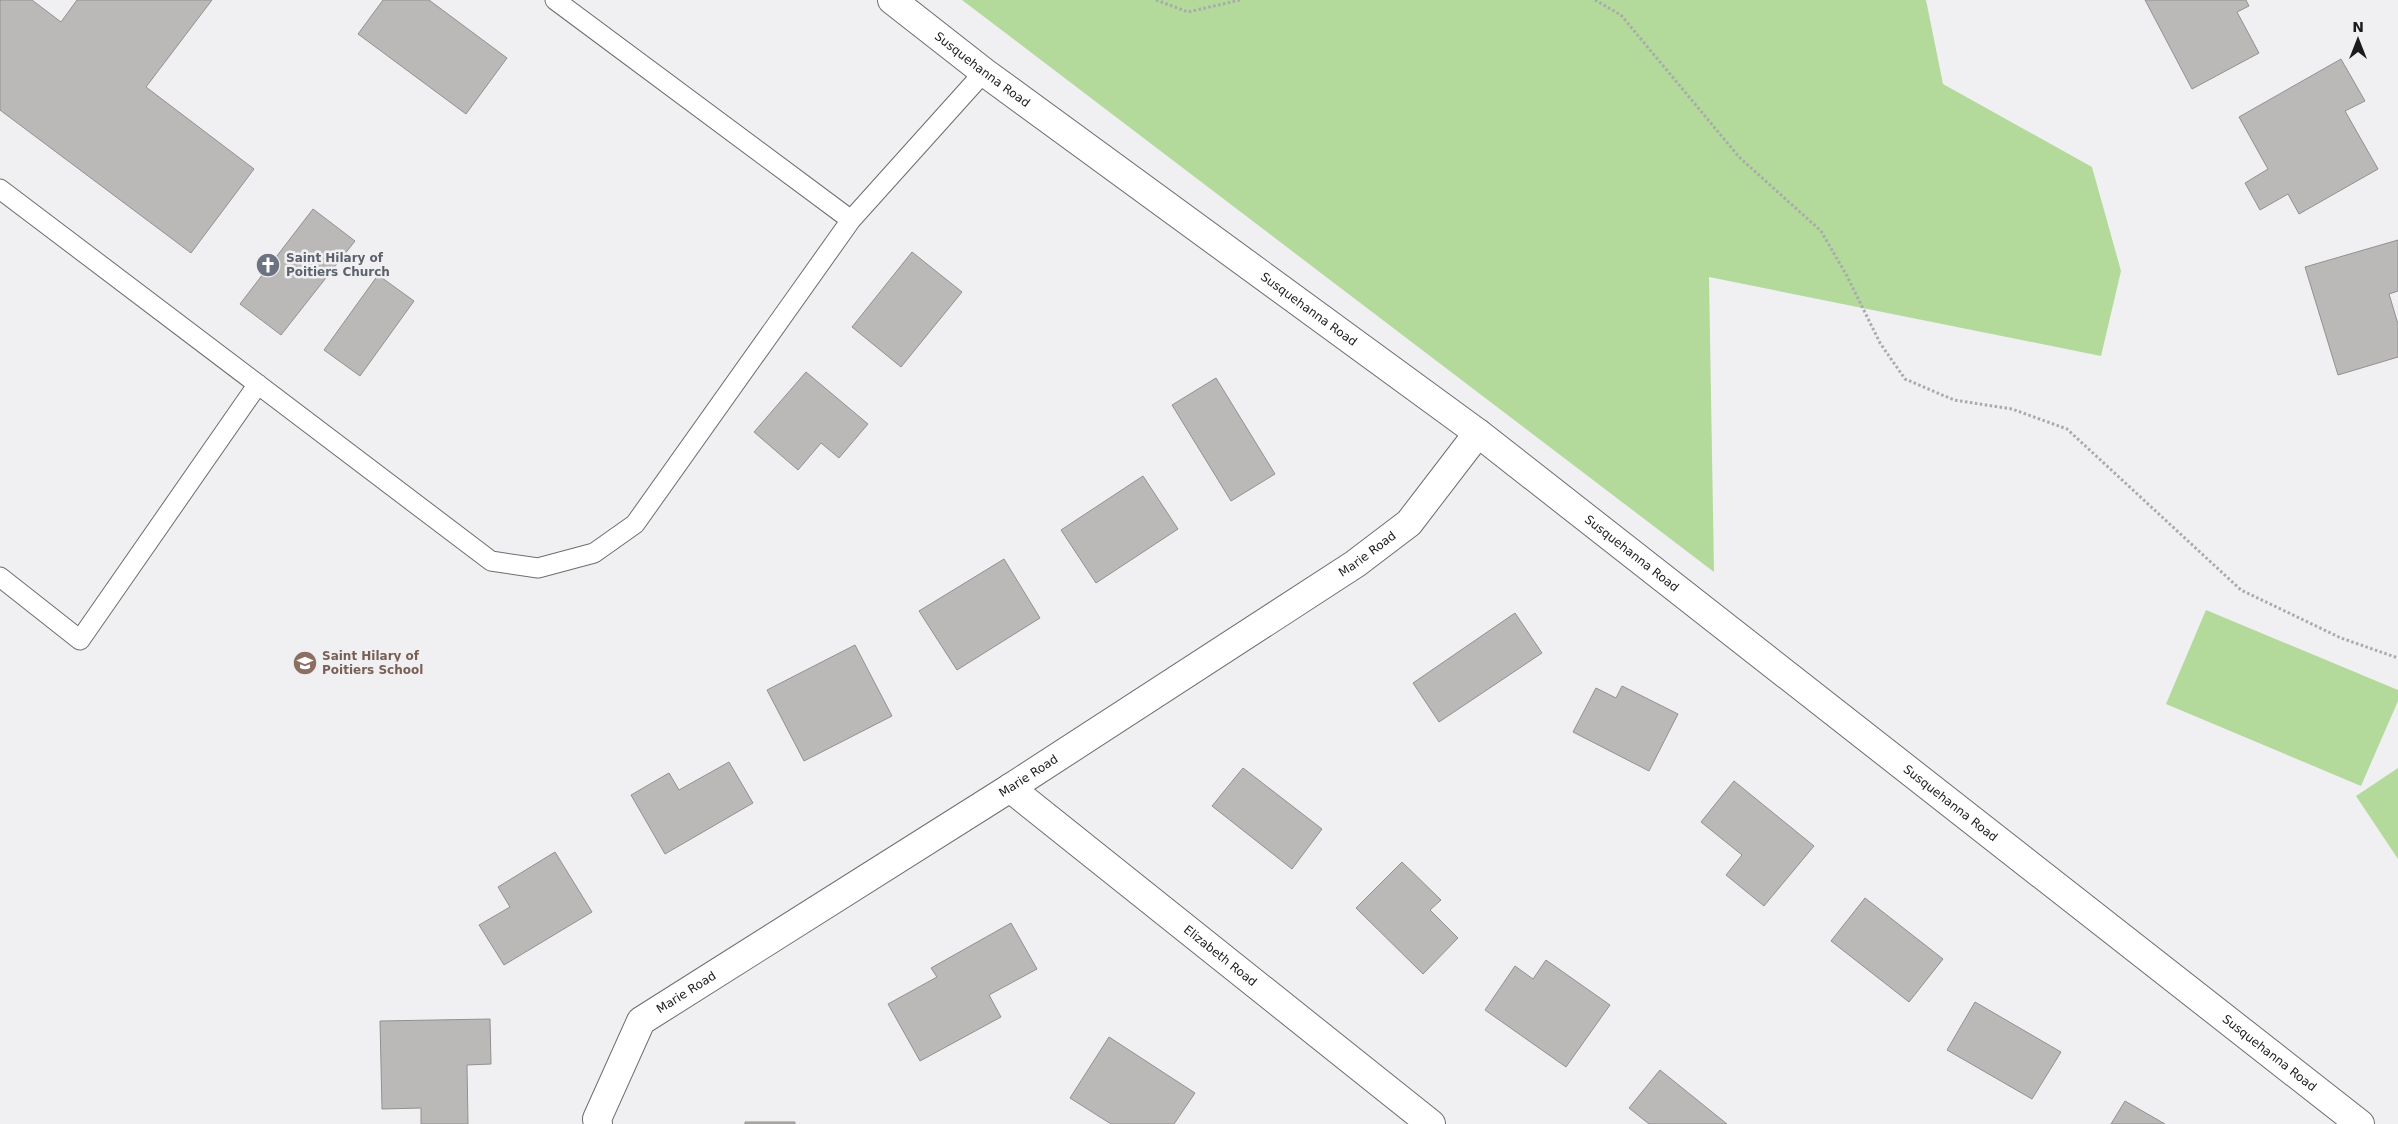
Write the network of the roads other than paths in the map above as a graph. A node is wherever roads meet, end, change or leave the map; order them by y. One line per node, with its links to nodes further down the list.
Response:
1 (555, 0): 5 (lane)
2 (892, 0): 3 (main road, Susquehanna Road)
3 (984, 72): 5 (lane); 7 (main road, Susquehanna Road)
4 (0, 189): 6 (lane)
5 (851, 220): 6 (lane)
6 (258, 384): 8 (lane)
7 (1478, 433): 9 (main road, Marie Road); 12 (main road, Susquehanna Road)
8 (0, 577)
9 (1010, 788): 10 (main road, Marie Road); 11 (main road, Elizabeth Road)
10 (598, 1124)
11 (1431, 1124)
12 (2360, 1124)

